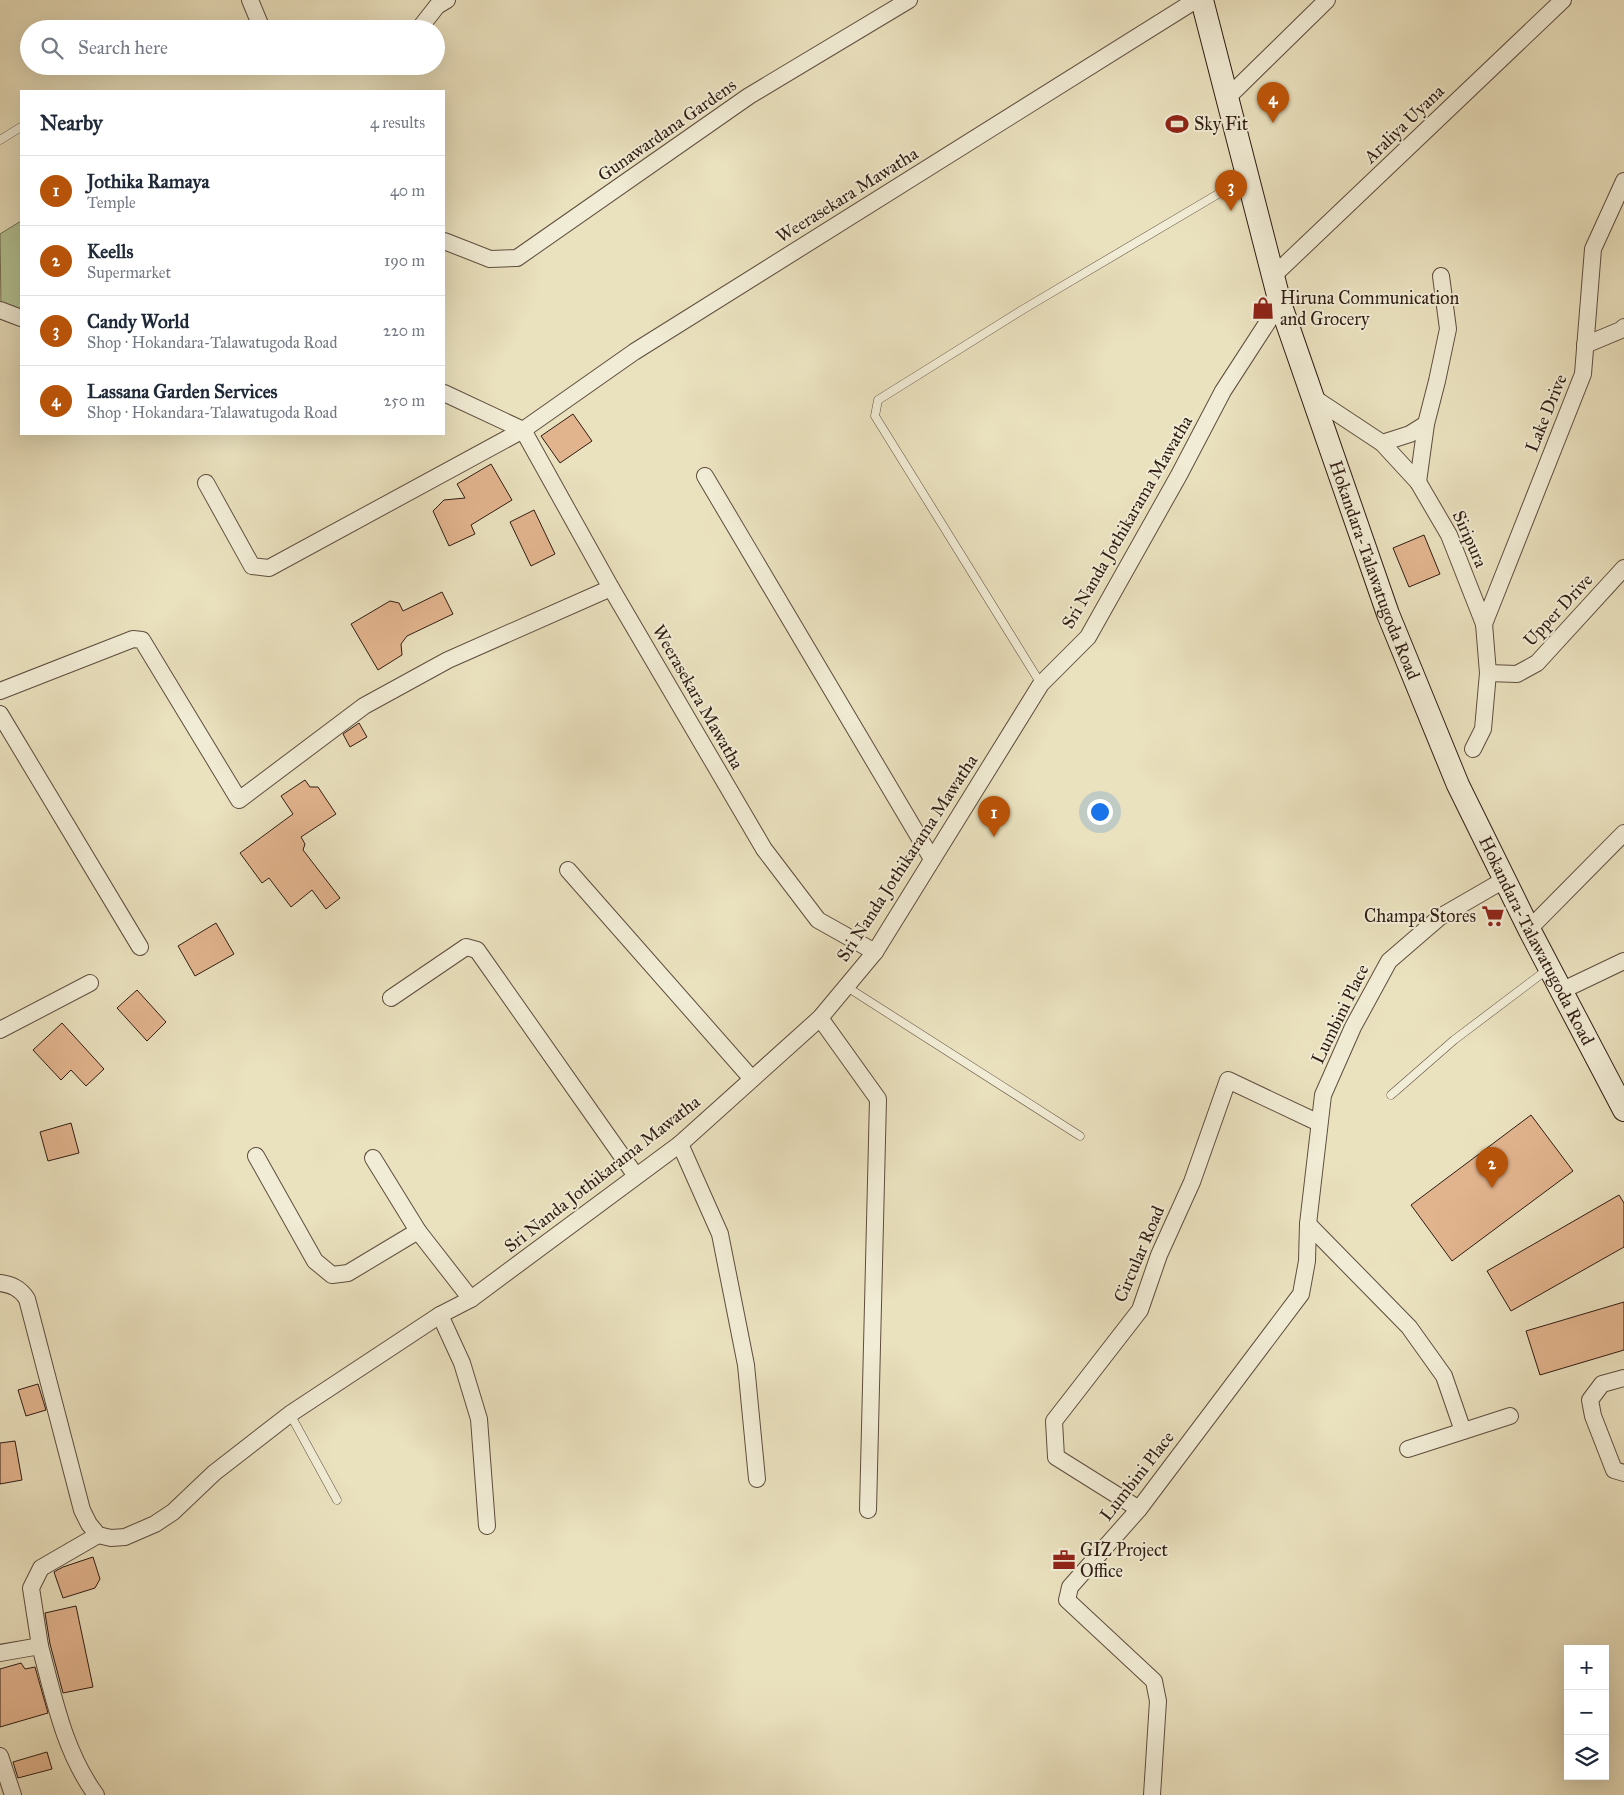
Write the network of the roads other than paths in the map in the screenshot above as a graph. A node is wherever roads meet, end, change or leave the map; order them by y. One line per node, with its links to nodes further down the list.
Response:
1 (250, 0): 8 (street)
2 (447, 0): 9 (street)
3 (908, 0): 15 (street, Gunawardana Gardens)
4 (1196, 0): 26 (street, Weerasekara Mawatha)
5 (1202, 0): 10 (main road, Hokandara-Talawatugoda Road)
6 (1328, 0): 10 (street)
7 (1563, 0): 16 (street, Araliya Uyana)
8 (258, 20)
9 (426, 20)
10 (1227, 98): 13 (main road, Hokandara-Talawatugoda Road)
11 (20, 128): 12 (lane)
12 (0, 140)
13 (1246, 177): 16 (main road, Hokandara-Talawatugoda Road); 35 (lane)
14 (1624, 181): 22 (street, Lake Drive)
15 (445, 241)
16 (1273, 276): 18 (main road, Hokandara-Talawatugoda Road)
17 (1441, 276): 25 (street)
18 (1280, 303): 24 (main road, Hokandara-Talawatugoda Road); 35 (street, Sri Nanda Jothikarama Mawatha)
19 (0, 310): 20 (street)
20 (20, 318)
21 (1624, 327): 22 (street)
22 (1585, 346): 33 (street, Lake Drive)
23 (445, 393): 26 (street)
24 (1311, 396): 27 (street, Siripura); 42 (main road, Hokandara-Talawatugoda Road)
25 (1426, 424): 27 (street); 29 (street)
26 (523, 430): 30 (street, Weerasekara Mawatha); 32 (street, Weerasekara Mawatha)
27 (1382, 443): 29 (street, Siripura)
28 (705, 476): 40 (street)
29 (1418, 482): 33 (street, Siripura)
30 (206, 483)
31 (1624, 568): 34 (street, Upper Drive)
32 (611, 588): 36 (street); 45 (street, Weerasekara Mawatha)
33 (1484, 624): 34 (street, Siripura)
34 (1488, 673): 38 (street, Siripura)
35 (1041, 684): 40 (street, Sri Nanda Jothikarama Mawatha)
36 (0, 691)
37 (0, 714): 44 (street)
38 (1473, 749)
39 (1624, 834): 43 (street)
40 (932, 859): 45 (street, Sri Nanda Jothikarama Mawatha)
41 (568, 870): 54 (street)
42 (1504, 880): 43 (main road, Hokandara-Talawatugoda Road); 57 (street, Lumbini Place)
43 (1529, 929): 47 (main road, Hokandara-Talawatugoda Road)
44 (140, 947)
45 (875, 952): 49 (street, Sri Nanda Jothikarama Mawatha)
46 (1624, 960): 50 (street)
47 (1549, 967): 50 (main road, Hokandara-Talawatugoda Road); 55 (lane)
48 (90, 983): 53 (street)
49 (847, 987): 52 (street, Sri Nanda Jothikarama Mawatha); 58 (lane)
50 (1562, 991): 56 (main road, Hokandara-Talawatugoda Road)
51 (391, 998): 62 (street)
52 (820, 1018): 54 (street, Sri Nanda Jothikarama Mawatha); 77 (street)
53 (0, 1030)
54 (752, 1079): 59 (street, Sri Nanda Jothikarama Mawatha)
55 (1391, 1095)
56 (1624, 1110)
57 (1319, 1123): 63 (street, Lumbini Place); 76 (street, Circular Road)
58 (1080, 1136)
59 (680, 1144): 62 (street, Sri Nanda Jothikarama Mawatha); 74 (street)
60 (256, 1156): 64 (street)
61 (373, 1158): 64 (street)
62 (636, 1176): 66 (street, Sri Nanda Jothikarama Mawatha)
63 (1308, 1224): 71 (street); 76 (street, Lumbini Place)
64 (418, 1232): 66 (street)
65 (0, 1283): 79 (street)
66 (471, 1298): 67 (street, Sri Nanda Jothikarama Mawatha)
67 (440, 1315): 69 (street, Sri Nanda Jothikarama Mawatha); 78 (street)
68 (1624, 1378): 73 (street)
69 (290, 1414): 75 (lane); 79 (street, Sri Nanda Jothikarama Mawatha)
70 (1510, 1416): 71 (street)
71 (1463, 1431): 72 (street)
72 (1408, 1449)
73 (1624, 1473)
74 (757, 1479)
75 (337, 1500)
76 (1138, 1509): 85 (street, Lumbini Place)
77 (868, 1510)
78 (487, 1526)
79 (98, 1535): 80 (street)
80 (40, 1646): 81 (street); 84 (street)
81 (0, 1653)
82 (0, 1756): 83 (street)
83 (12, 1795)
84 (96, 1795)
85 (1152, 1795)

